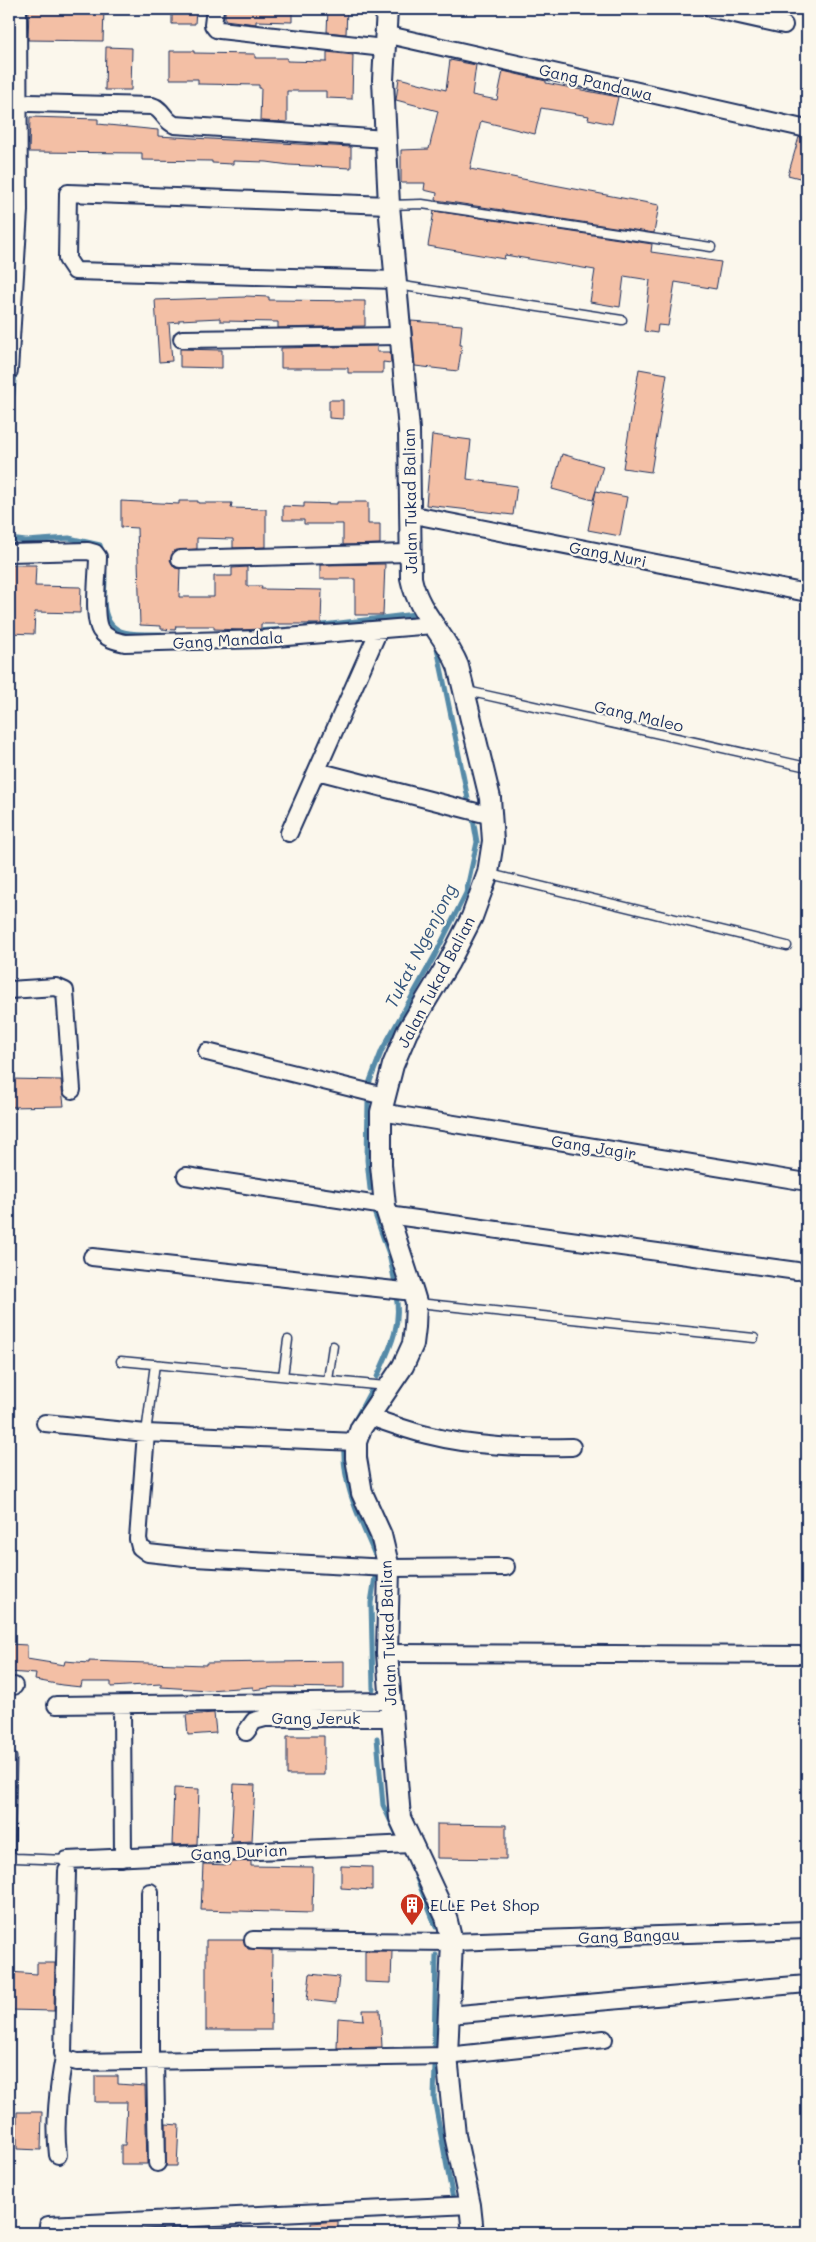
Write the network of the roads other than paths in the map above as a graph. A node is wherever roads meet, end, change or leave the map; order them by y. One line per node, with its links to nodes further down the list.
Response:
1 (216, 9): 6 (street, Gang Pandawa)
2 (387, 9): 6 (street, Jalan Tukad Balian)
3 (712, 9): 5 (street)
4 (15, 10): 11 (street)
5 (784, 25)
6 (384, 41): 8 (street, Gang Pandawa); 9 (street, Jalan Tukad Balian)
7 (29, 103): 9 (street)
8 (807, 129)
9 (386, 139): 10 (street, Jalan Tukad Balian)
10 (389, 205): 12 (lane); 13 (street, Jalan Tukad Balian); 13 (street)
11 (14, 211): 17 (street)
12 (711, 248)
13 (395, 282): 14 (lane); 15 (street, Jalan Tukad Balian)
14 (622, 320)
15 (400, 336): 16 (street); 18 (street, Jalan Tukad Balian)
16 (182, 339)
17 (9, 370)
18 (409, 514): 20 (street, Jalan Tukad Balian); 22 (street, Gang Nuri)
19 (9, 553): 24 (street, Gang Mandala)
20 (409, 553): 21 (street); 23 (street, Jalan Tukad Balian)
21 (180, 558)
22 (807, 594)
23 (433, 625): 24 (street, Gang Mandala); 25 (street, Jalan Tukad Balian)
24 (379, 630): 27 (street)
25 (465, 691): 26 (lane, Gang Maleo); 28 (street, Jalan Tukad Balian)
26 (807, 768)
27 (316, 771): 28 (street); 29 (street)
28 (492, 816): 30 (street, Jalan Tukad Balian)
29 (290, 833)
30 (488, 873): 31 (lane); 35 (street, Jalan Tukad Balian)
31 (787, 946)
32 (9, 990): 34 (street)
33 (207, 1052): 35 (street)
34 (72, 1090)
35 (382, 1110): 36 (street, Gang Jagir); 38 (street, Gang Jagir); 39 (street, Jalan Tukad Balian)
36 (637, 1164)
37 (186, 1176): 39 (street)
38 (807, 1182)
39 (387, 1211): 41 (street); 42 (street, Jalan Tukad Balian)
40 (92, 1257): 42 (street)
41 (797, 1271)
42 (414, 1297): 43 (lane); 50 (street, Jalan Tukad Balian)
43 (754, 1338)
44 (288, 1340): 48 (lane)
45 (333, 1346): 49 (lane)
46 (122, 1361): 47 (lane)
47 (155, 1364): 48 (lane); 53 (lane)
48 (283, 1376): 49 (lane)
49 (328, 1380): 50 (lane)
50 (388, 1386): 51 (street, Jalan Tukad Balian)
51 (368, 1416): 54 (street, Jalan Tukad Balian); 55 (street)
52 (45, 1423): 53 (street)
53 (146, 1433): 54 (street); 57 (street)
54 (356, 1442): 57 (street, Jalan Tukad Balian)
55 (572, 1447)
56 (506, 1567): 57 (street)
57 (389, 1568): 58 (street, Jalan Tukad Balian)
58 (387, 1653): 59 (street); 62 (street, Jalan Tukad Balian)
59 (807, 1655)
60 (56, 1705): 61 (street)
61 (122, 1705): 62 (street); 66 (street)
62 (390, 1709): 63 (street, Gang Jeruk); 65 (street, Jalan Tukad Balian)
63 (246, 1732)
64 (12, 1757): 67 (lane)
65 (411, 1844): 66 (street, Gang Durian); 71 (street, Jalan Tukad Balian)
66 (123, 1858): 67 (street, Gang Durian)
67 (67, 1865): 76 (street)
68 (150, 1892): 77 (street)
69 (807, 1930): 71 (street, Gang Bangau)
70 (253, 1940): 71 (street, Gang Bangau)
71 (452, 1942): 73 (street, Jalan Tukad Balian)
72 (807, 1984): 73 (street)
73 (448, 2015): 75 (street, Jalan Tukad Balian)
74 (604, 2039): 75 (street)
75 (447, 2056): 77 (street); 80 (street, Jalan Tukad Balian)
76 (64, 2057): 77 (street); 78 (street)
77 (152, 2061): 79 (street)
78 (58, 2155)
79 (157, 2163)
80 (470, 2205): 81 (street); 82 (street, Jalan Tukad Balian)
81 (48, 2225)
82 (473, 2233)

